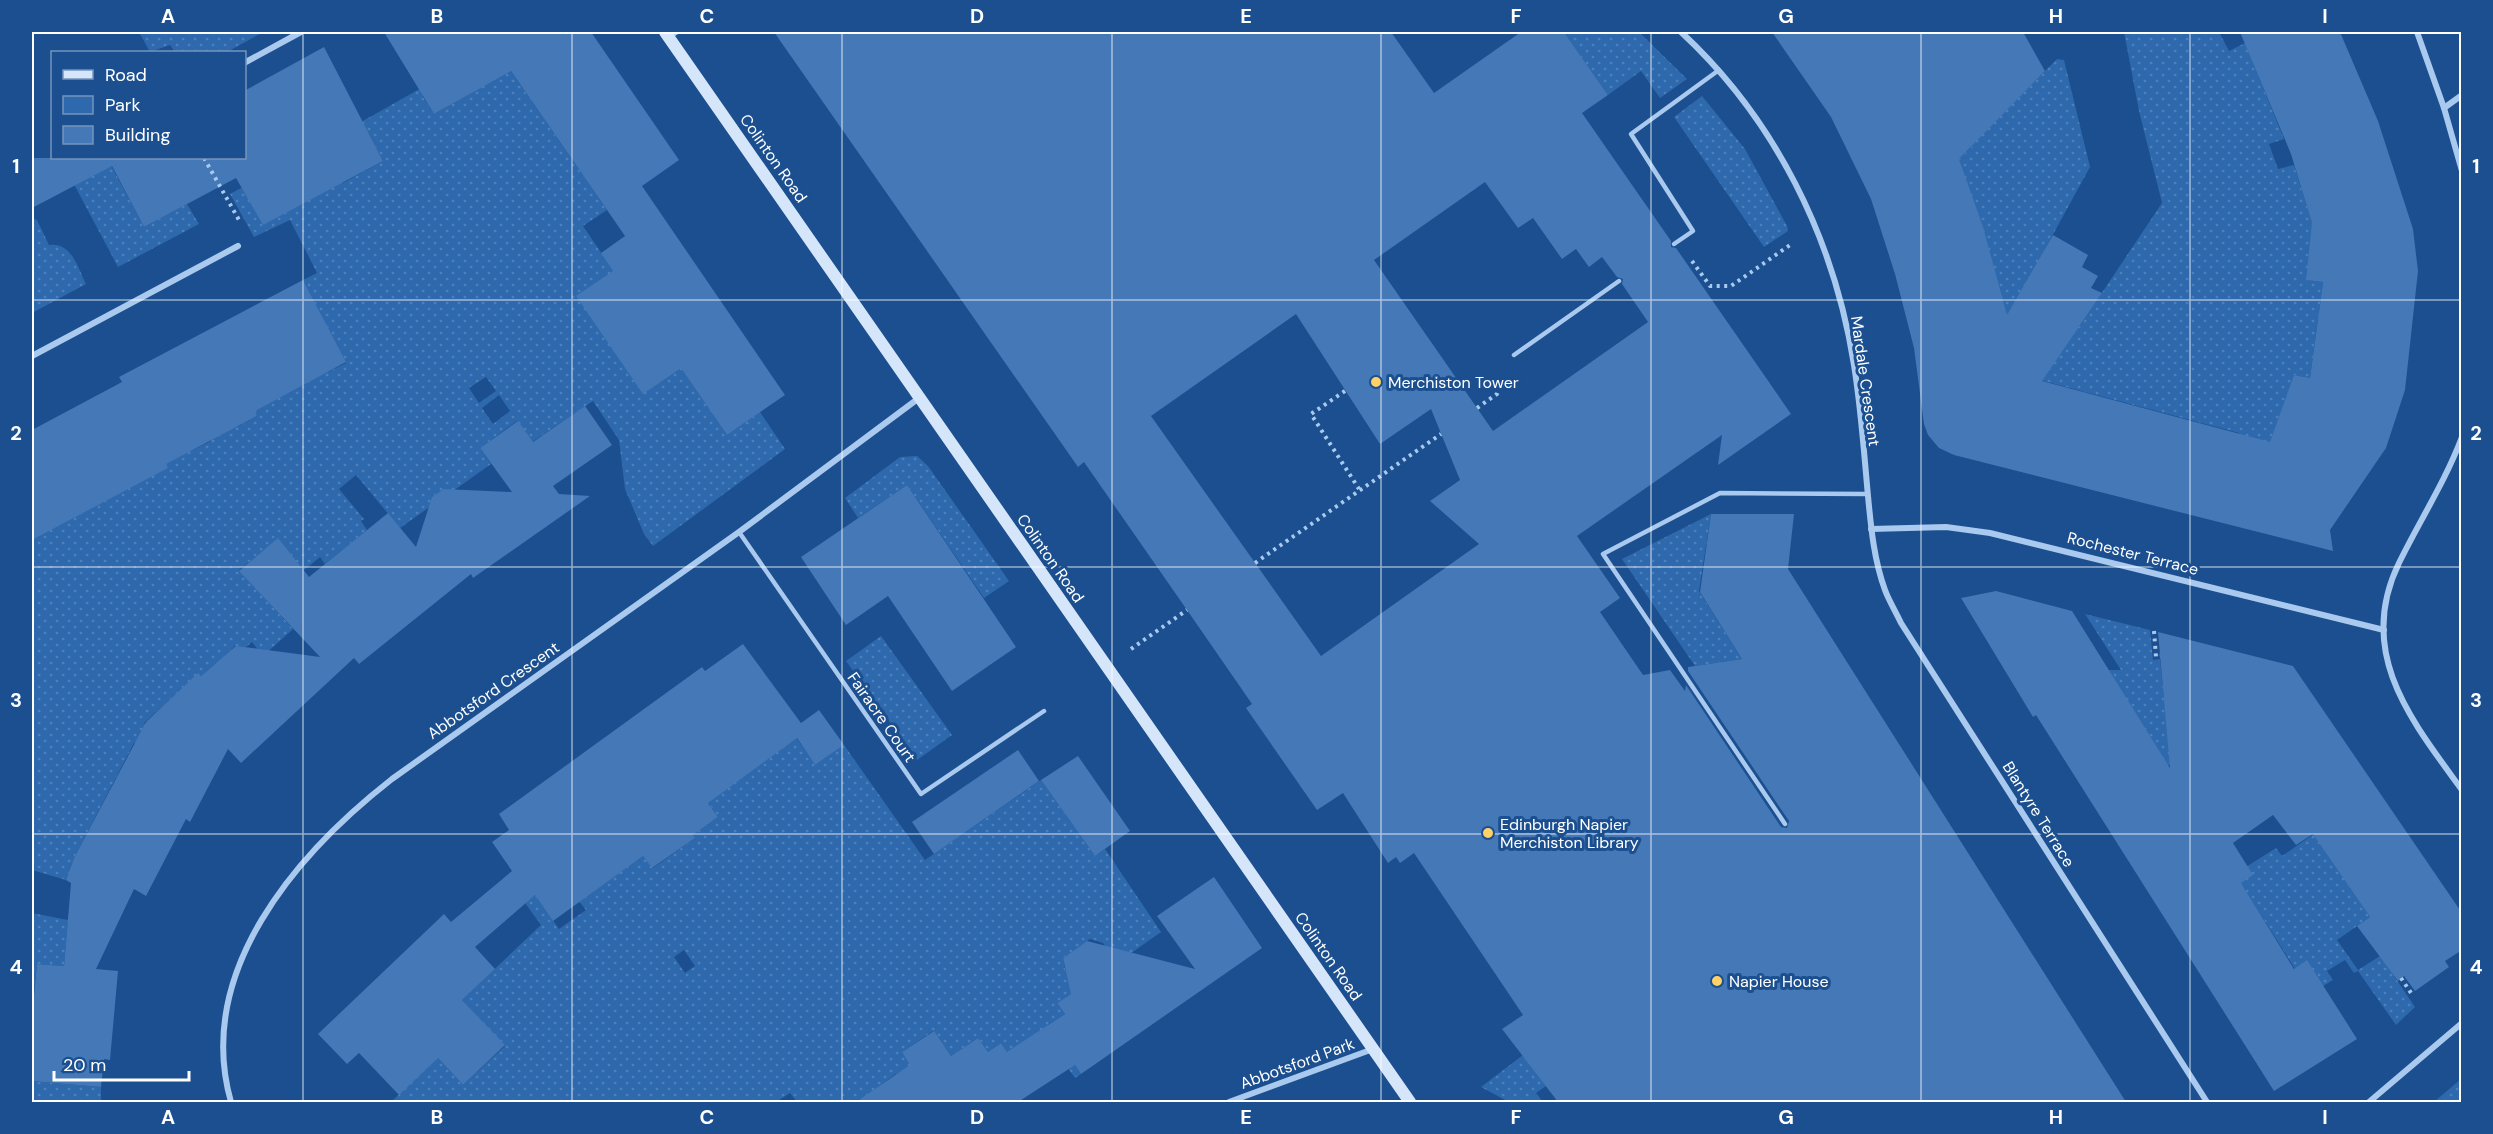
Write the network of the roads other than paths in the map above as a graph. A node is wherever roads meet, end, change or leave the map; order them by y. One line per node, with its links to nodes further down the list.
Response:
1 (302, 32): 5 (street)
2 (1681, 32): 6 (street, Mardale Crescent)
3 (2417, 32): 8 (street)
4 (670, 33): 15 (street, Colinton Road)
5 (246, 62)
6 (1719, 70): 10 (lane); 17 (street, Mardale Crescent)
7 (2462, 95): 8 (street)
8 (2444, 108): 9 (street)
9 (2462, 171)
10 (1676, 243)
11 (238, 246): 14 (street)
12 (1620, 281): 13 (lane)
13 (1514, 355)
14 (32, 356)
15 (920, 397): 19 (street, Abbotsford Crescent); 25 (street, Colinton Road)
16 (2462, 437): 20 (street)
17 (1868, 494): 18 (street, Mardale Crescent); 23 (lane)
18 (1871, 529): 20 (street, Rochester Terrace); 29 (street, Blantyre Terrace)
19 (739, 532): 21 (lane, Fairacre Court); 26 (street, Abbotsford Crescent)
20 (2384, 630): 22 (street)
21 (1044, 711)
22 (2462, 790)
23 (1785, 824)
24 (2462, 1023): 30 (street)
25 (1373, 1049): 27 (street, Abbotsford Park); 28 (street, Colinton Road)
26 (231, 1102)
27 (1229, 1102)
28 (1410, 1102)
29 (2207, 1102)
30 (2369, 1102)

